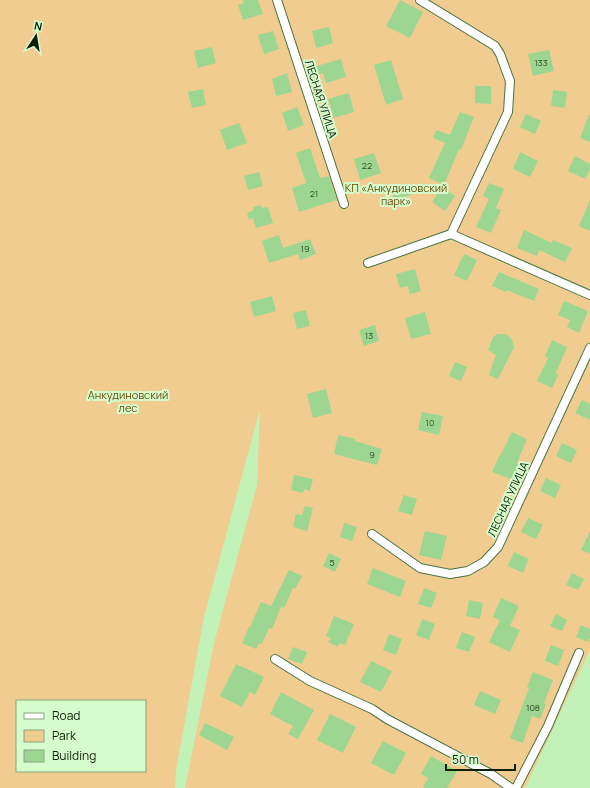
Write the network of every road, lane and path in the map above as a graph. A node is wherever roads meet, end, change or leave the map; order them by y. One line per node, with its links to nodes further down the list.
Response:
1 (277, 0): 3 (street, ЛЕСНАЯ УЛИЦА)
2 (420, 0): 4 (street)
3 (344, 204)
4 (451, 234): 5 (street); 6 (street)
5 (368, 263)
6 (590, 295)
7 (590, 348): 8 (street, ЛЕСНАЯ УЛИЦА)
8 (372, 534)
9 (579, 653): 12 (street)
10 (275, 659): 11 (street)
11 (511, 788)
12 (516, 788)

